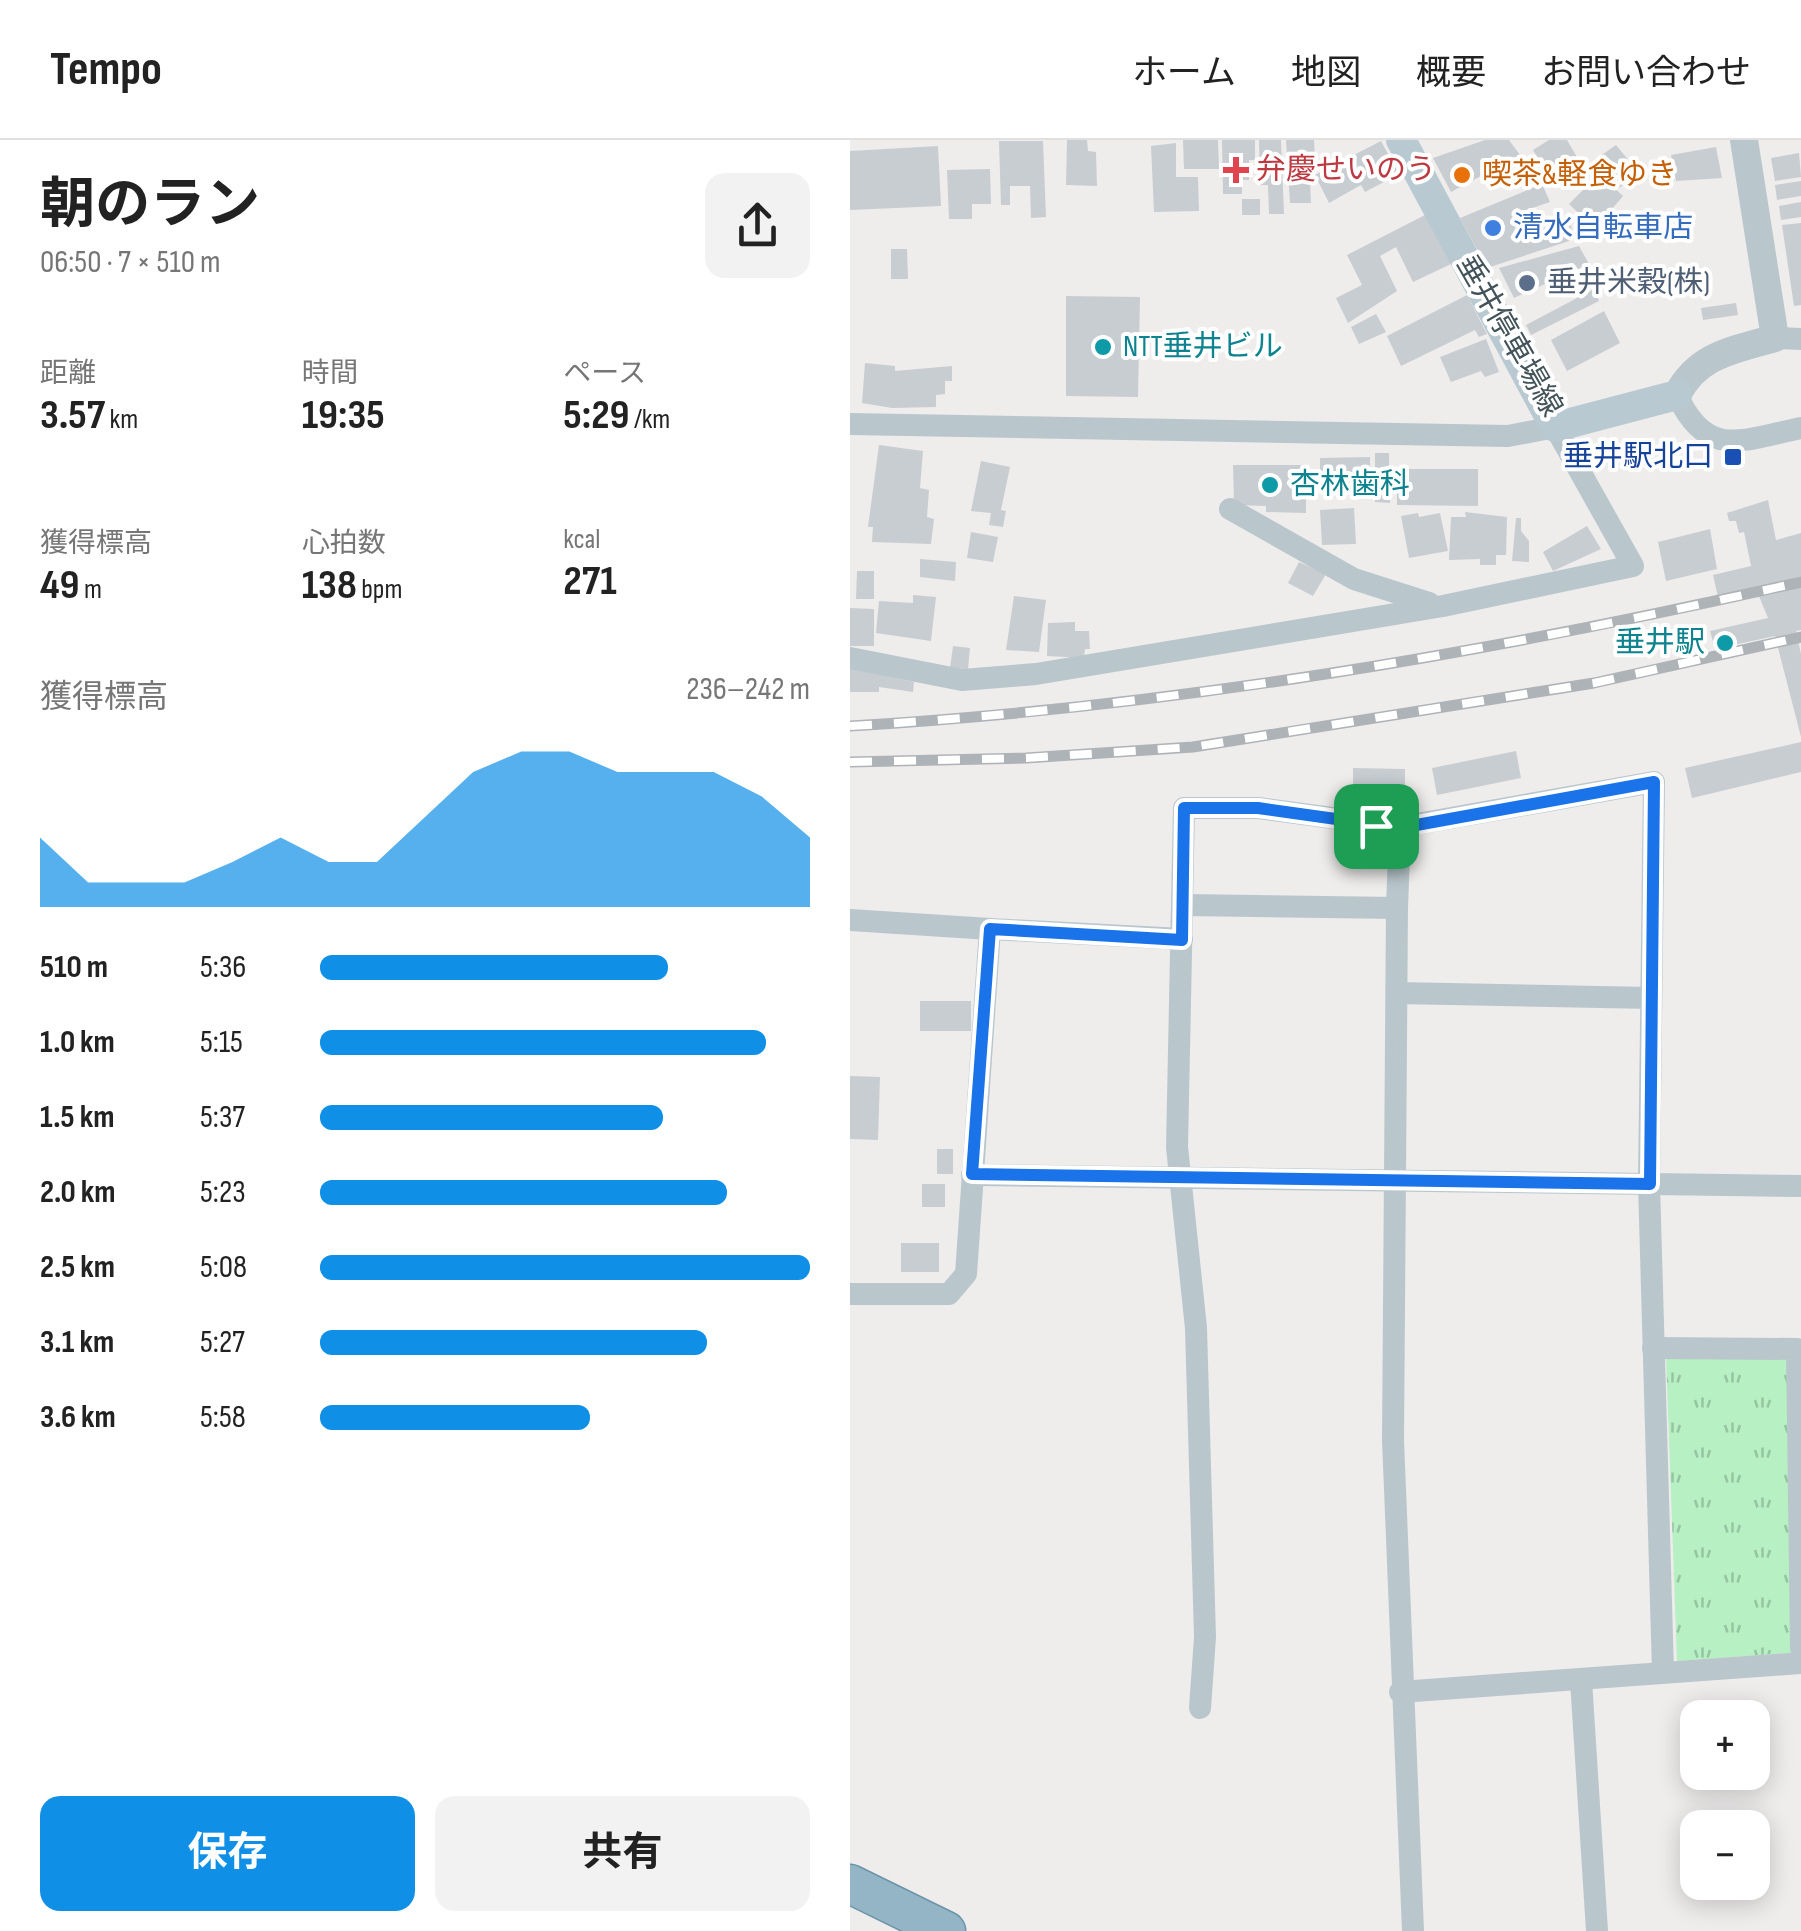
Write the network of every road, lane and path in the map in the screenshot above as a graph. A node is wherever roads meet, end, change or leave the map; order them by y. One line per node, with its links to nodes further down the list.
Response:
1 (1744, 140): 3 (street)
2 (1404, 141): 6 (main road, 垂井停車場線)
3 (1788, 338): 4 (street)
4 (1677, 395): 6 (main road, 垂井停車場線); 7 (street)
5 (850, 424): 6 (street)
6 (1555, 427): 9 (street)
7 (1801, 428)
8 (1230, 509): 9 (street)
9 (1444, 606): 10 (street)
10 (850, 658)
11 (1400, 828): 12 (street); 13 (street); 18 (street)
12 (1184, 905): 13 (street); 16 (street)
13 (1397, 908): 17 (street)
14 (850, 920): 15 (street)
15 (990, 929): 16 (street); 19 (street)
16 (1182, 940): 20 (street)
17 (1397, 993): 18 (street); 21 (street)
18 (1651, 998): 22 (street)
19 (972, 1174): 20 (street); 24 (street)
20 (1183, 1179): 21 (street); 31 (street)
21 (1395, 1180): 22 (street); 30 (street)
22 (1650, 1184): 23 (street); 25 (street)
23 (1801, 1186)
24 (850, 1294)
25 (1653, 1348): 26 (street); 28 (street)
26 (1801, 1648)
27 (1801, 1664): 28 (street)
28 (1664, 1672): 29 (street)
29 (1582, 1680): 30 (street); 35 (street)
30 (1400, 1692): 34 (street)
31 (1200, 1708)
32 (850, 1884): 33 (highway)
33 (946, 1931)
34 (1413, 1931)
35 (1597, 1931)

